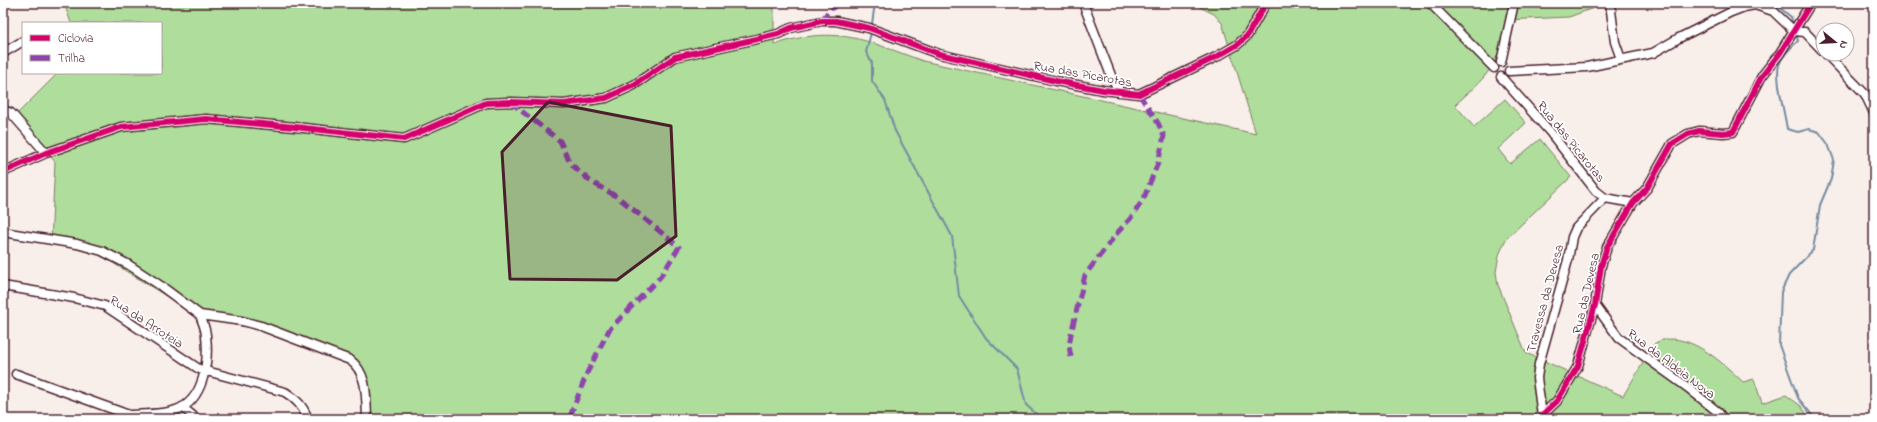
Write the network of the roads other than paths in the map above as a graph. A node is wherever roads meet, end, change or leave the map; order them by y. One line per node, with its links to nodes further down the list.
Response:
1 (1083, 3): 17 (street)
2 (1266, 3): 17 (street, Rua das Picarotas)
3 (1430, 3): 14 (street)
4 (1514, 3): 12 (street)
5 (1610, 3): 11 (street)
6 (1811, 3): 7 (street)
7 (1794, 31): 9 (street); 11 (street); 23 (street, Rua da Devesa)
8 (22, 42): 10 (street)
9 (1815, 43)
10 (3, 54)
11 (1621, 59): 15 (street)
12 (1501, 62): 14 (street); 15 (street)
13 (1834, 62): 19 (street)
14 (1494, 68): 16 (street)
15 (1509, 71): 16 (street)
16 (1501, 78): 22 (street, Rua das Picarotas)
17 (1120, 92): 20 (street, Rua das Picarotas)
18 (3, 110): 20 (street)
19 (1874, 113)
20 (46, 153): 21 (street, Rua das Picarotas)
21 (3, 172)
22 (1605, 198): 23 (street, Rua das Picarotas); 32 (street, Travessa da Devesa)
23 (1633, 203): 26 (street, Rua da Devesa)
24 (3, 232): 27 (street)
25 (3, 286): 28 (street, Rua da Arroteia)
26 (1595, 305): 32 (street, Rua da Devesa); 36 (street, Rua da Aldeia Nova)
27 (200, 315): 28 (street); 35 (street)
28 (205, 371): 30 (street); 34 (street, Rua da Arroteia)
29 (16, 374): 31 (street)
30 (182, 408): 31 (street); 33 (street)
31 (128, 417)
32 (1540, 417)
33 (198, 419)
34 (308, 419)
35 (367, 419)
36 (1723, 419)

